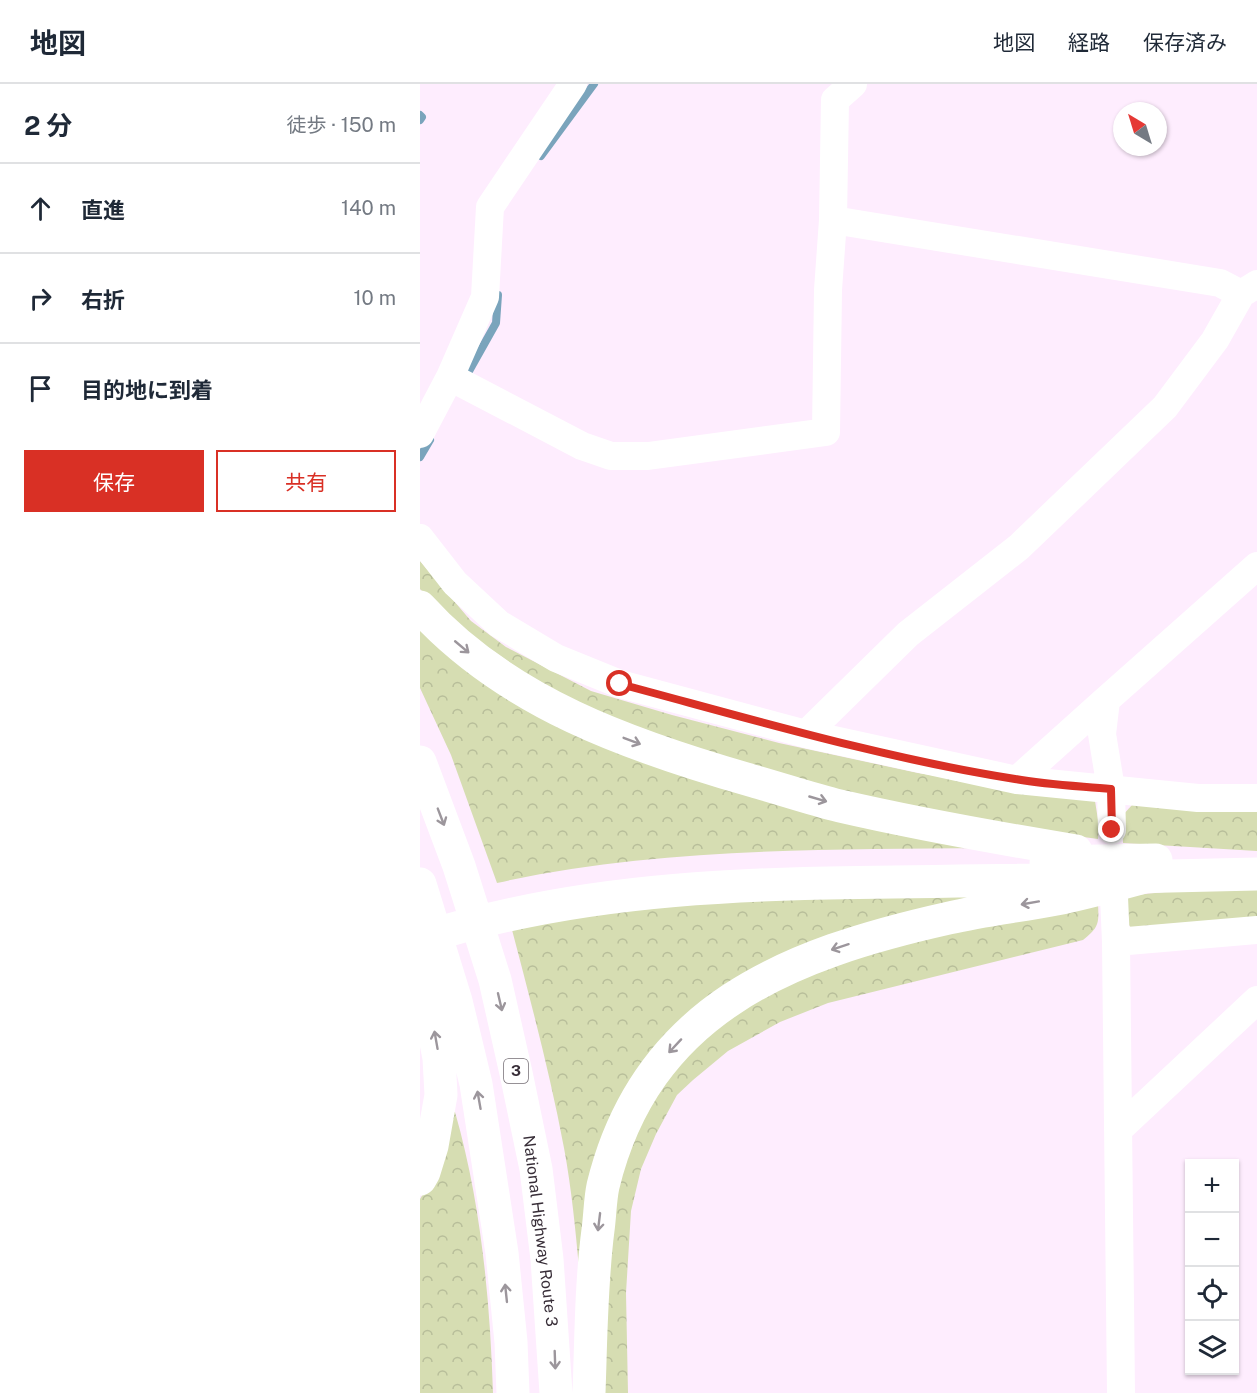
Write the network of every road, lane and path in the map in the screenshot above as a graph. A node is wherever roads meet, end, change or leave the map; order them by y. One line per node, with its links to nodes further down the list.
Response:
1 (573, 84): 5 (street)
2 (854, 84): 3 (street)
3 (833, 220): 4 (street); 5 (street)
4 (1249, 289): 11 (street)
5 (450, 377): 6 (street)
6 (420, 434)
7 (420, 538): 11 (street)
8 (1257, 566): 10 (street)
9 (420, 607): 18 (highway, one-way to 18)
10 (1106, 700): 13 (street); 14 (street)
11 (806, 734): 13 (street)
12 (420, 762): 32 (highway, National Highway Route 3 / 3, one-way to 32)
13 (1017, 780): 14 (street)
14 (1111, 789): 15 (street); 16 (street)
15 (1257, 798)
16 (1112, 830)
17 (1257, 860): 18 (highway)
18 (1140, 868): 19 (highway); 22 (highway); 33 (highway, one-way to 33)
19 (1257, 874)
20 (420, 884): 31 (highway, one-way to 20)
21 (1113, 897): 26 (street)
22 (508, 904): 23 (highway); 25 (highway)
23 (420, 919)
24 (1257, 930): 26 (street)
25 (420, 939)
26 (1116, 942): 29 (street)
27 (420, 960): 30 (highway, one-way to 27)
28 (1257, 1000): 29 (street)
29 (1118, 1130): 34 (street)
30 (420, 1179)
31 (513, 1393)
32 (556, 1393)
33 (589, 1393)
34 (1121, 1393)

